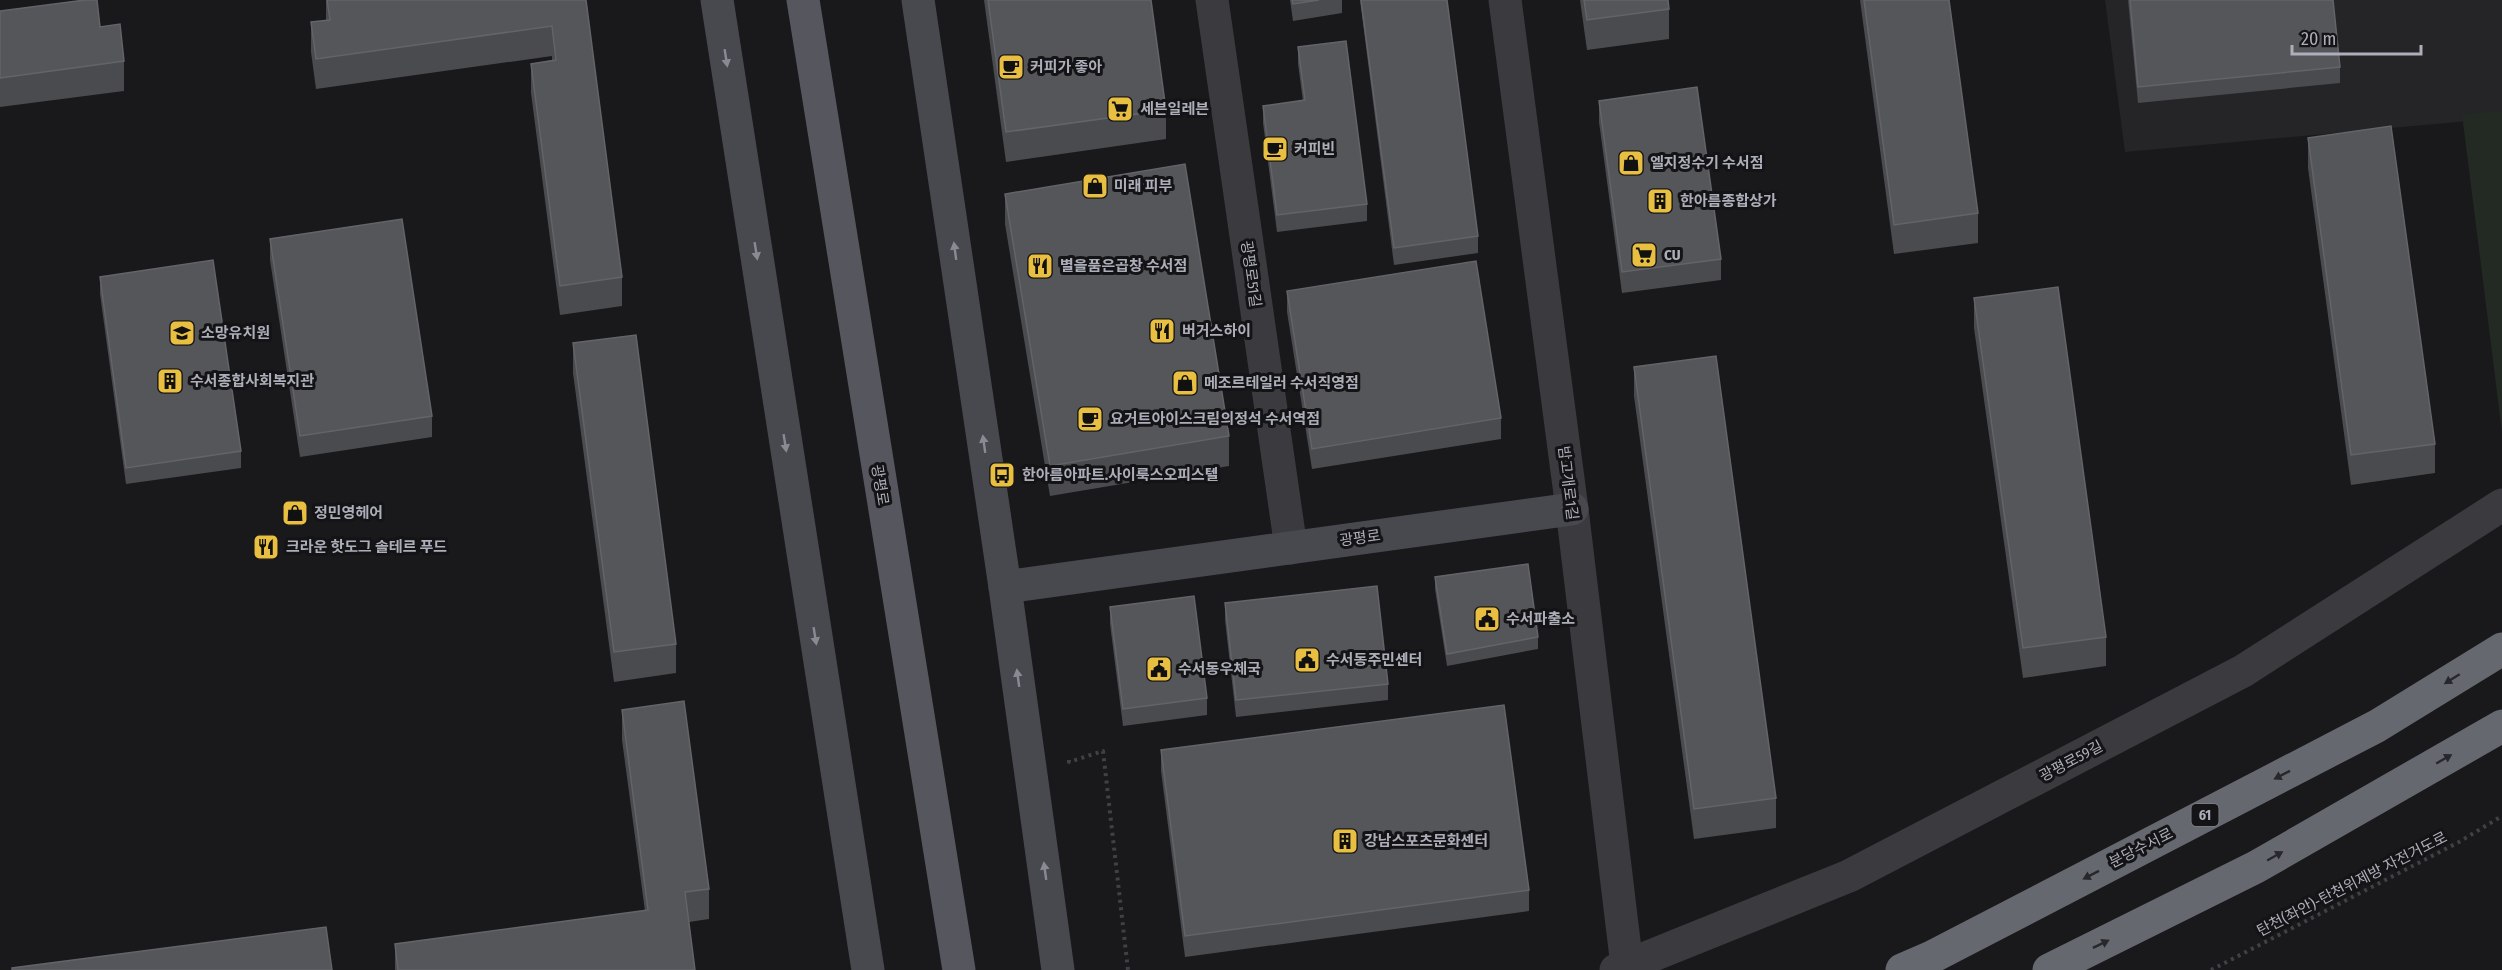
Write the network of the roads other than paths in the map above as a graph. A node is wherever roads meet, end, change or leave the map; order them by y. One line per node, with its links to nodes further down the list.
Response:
1 (717, 0): 15 (main road, one-way to 15)
2 (802, 0): 13 (main road, 광평로)
3 (918, 0): 9 (main road, one-way to 3)
4 (1212, 0): 8 (street, 광평로51길)
5 (1505, 0): 7 (street, 밤고개로1길)
6 (2502, 505): 14 (street, 광평로59길)
7 (1572, 509): 8 (main road, 광평로); 14 (street, 밤고개로1길)
8 (1291, 548): 9 (main road, 광평로)
9 (1005, 587): 12 (main road, one-way to 9)
10 (2502, 649): 18 (highway, 분당수서로 / 61, one-way to 18)
11 (2502, 726): 19 (highway, one-way to 11)
12 (1053, 929): 16 (main road); 17 (main road)
13 (956, 956)
14 (1621, 968)
15 (868, 970)
16 (1047, 970)
17 (1058, 970)
18 (1902, 970)
19 (2049, 970)

